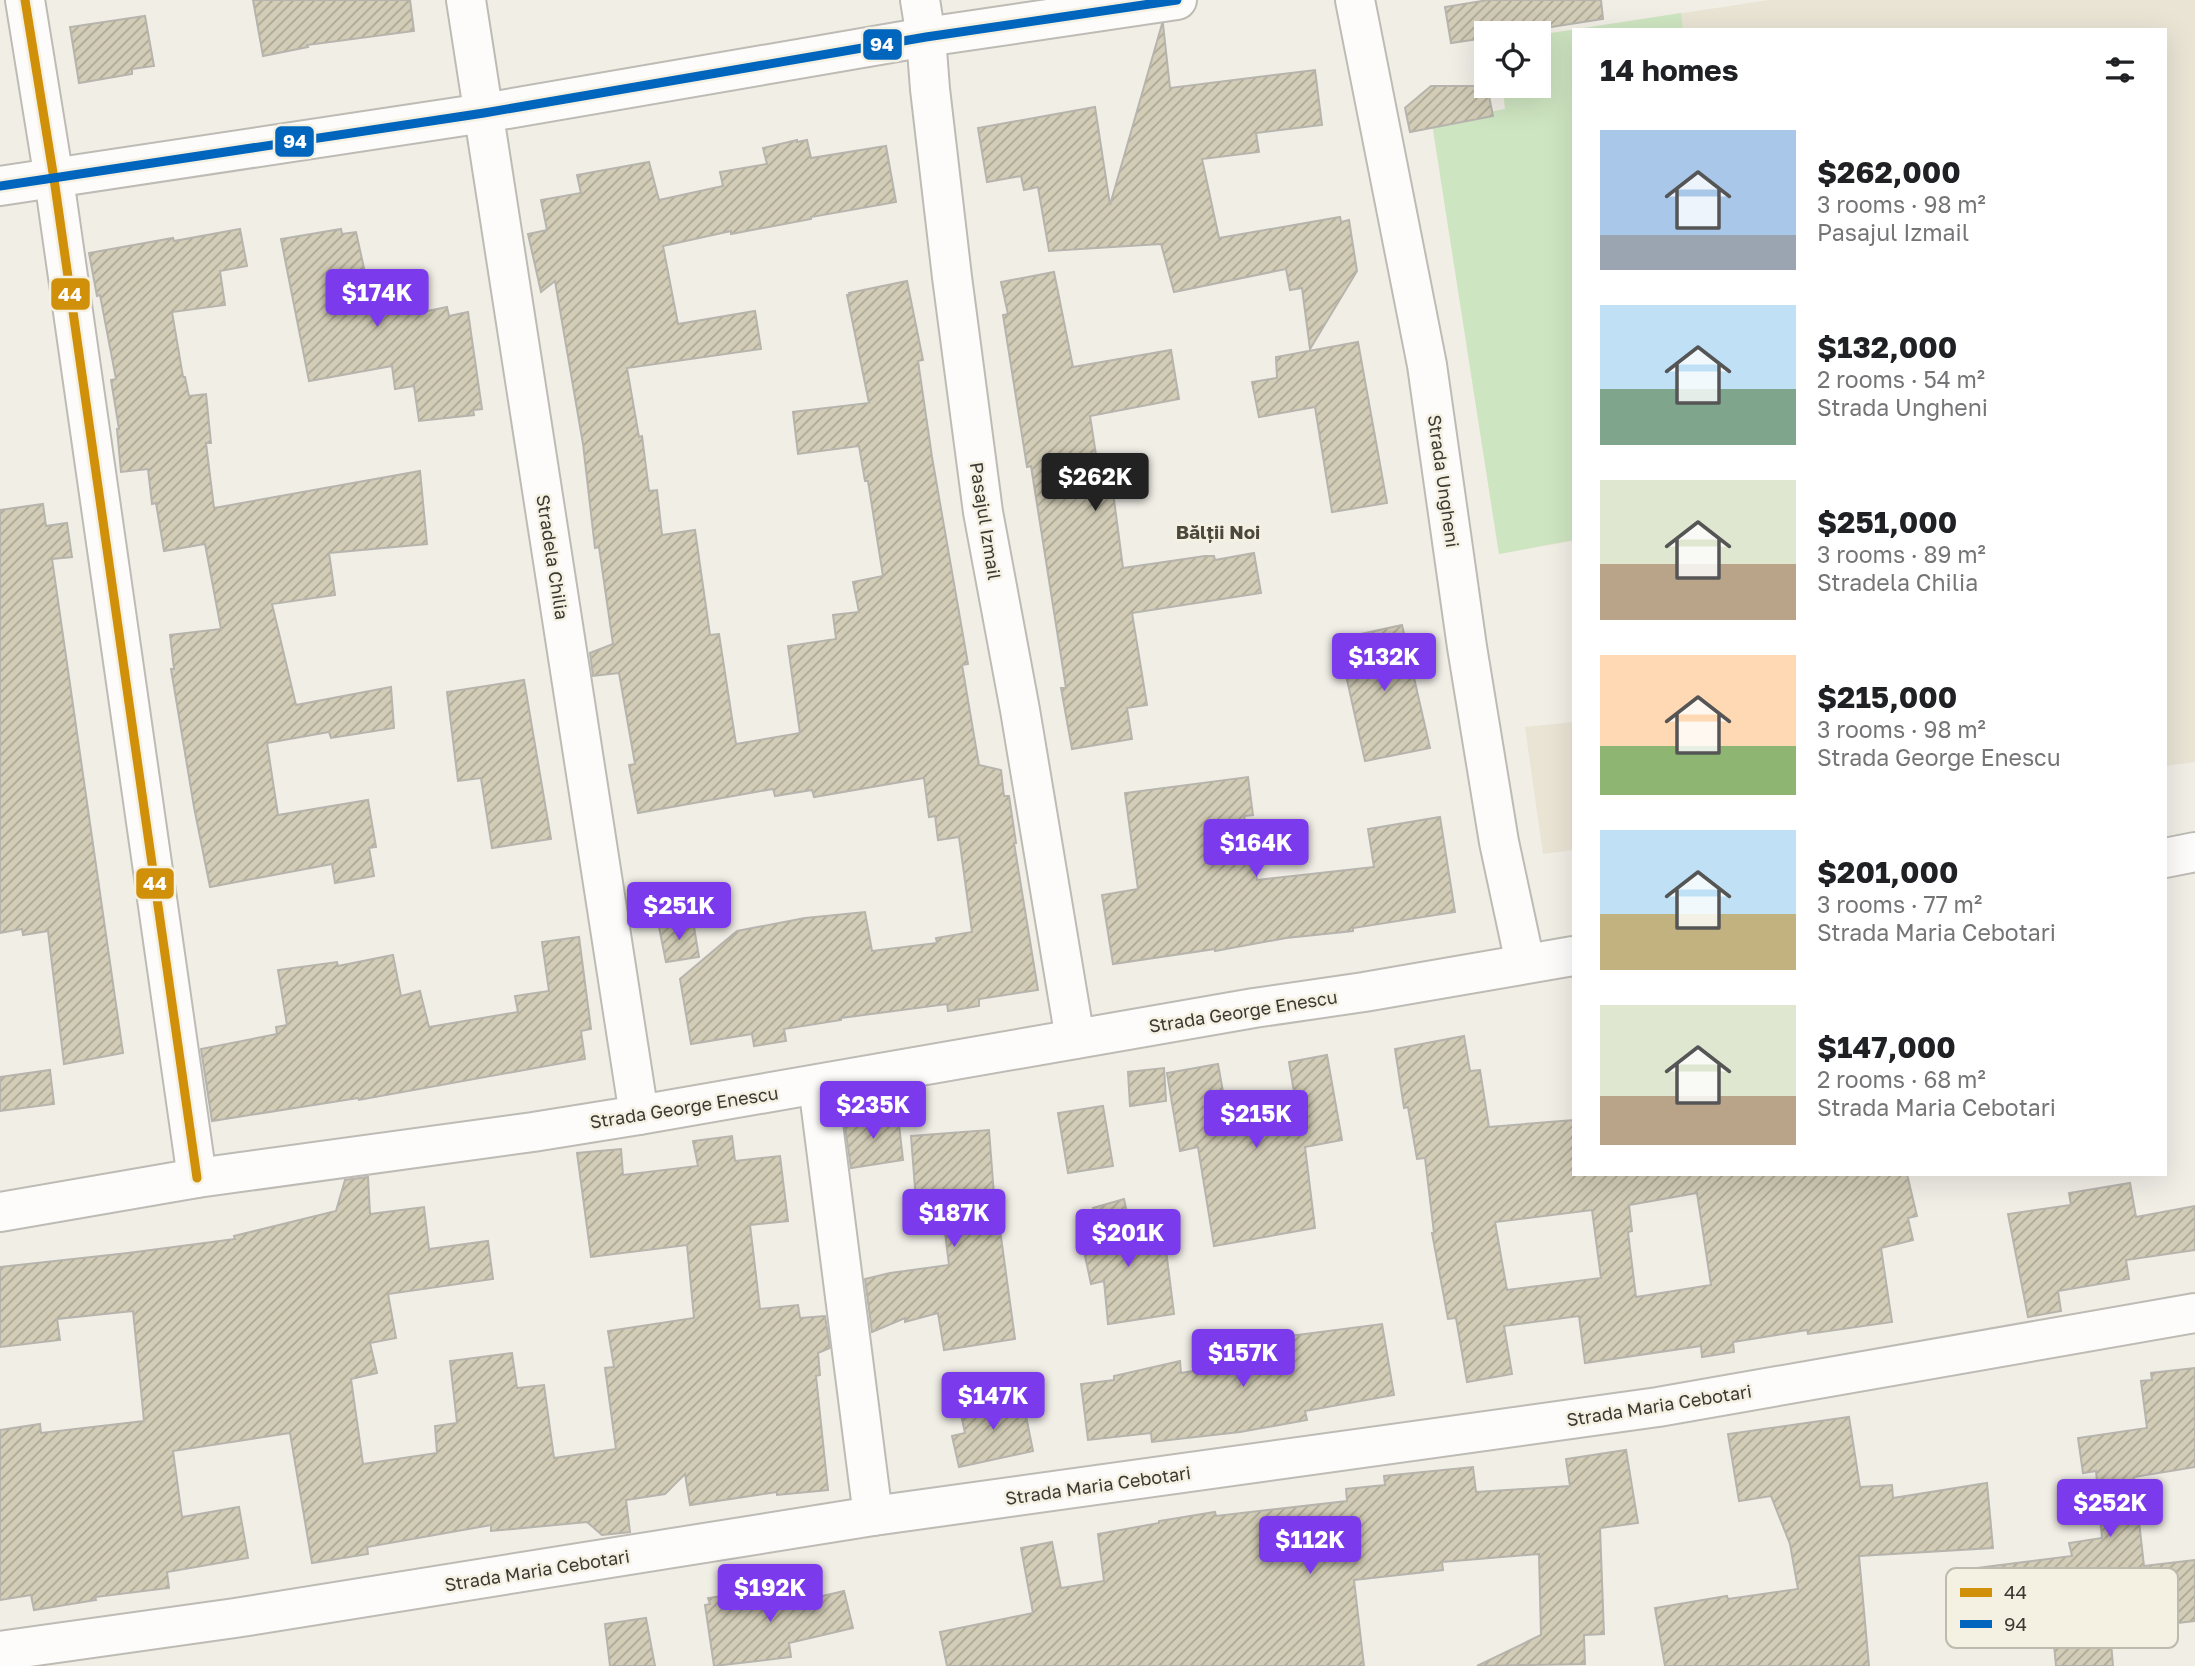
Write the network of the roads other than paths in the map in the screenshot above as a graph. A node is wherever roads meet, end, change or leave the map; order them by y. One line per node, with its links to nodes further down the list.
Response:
1 (25, 0): 7 (street)
2 (466, 0): 6 (street, Stradela Chilia)
3 (1177, 0): 5 (street)
4 (1355, 0): 12 (street, Strada Ungheni)
5 (923, 18): 6 (street); 13 (street, Pasajul Izmail)
6 (484, 113): 7 (street); 15 (street, Stradela Chilia)
7 (54, 179): 8 (street); 16 (street)
8 (0, 187)
9 (2195, 852): 10 (street)
10 (2167, 858)
11 (1572, 956): 12 (street, Strada George Enescu)
12 (1525, 963): 13 (street, Strada George Enescu)
13 (1074, 1039): 14 (street, Strada George Enescu)
14 (818, 1085): 15 (street, Strada George Enescu); 19 (street)
15 (639, 1115): 16 (street, Strada George Enescu)
16 (197, 1178): 17 (street, Strada George Enescu)
17 (0, 1212)
18 (2195, 1313): 19 (street, Strada Maria Cebotari)
19 (873, 1516): 20 (street, Strada Maria Cebotari)
20 (0, 1651)

